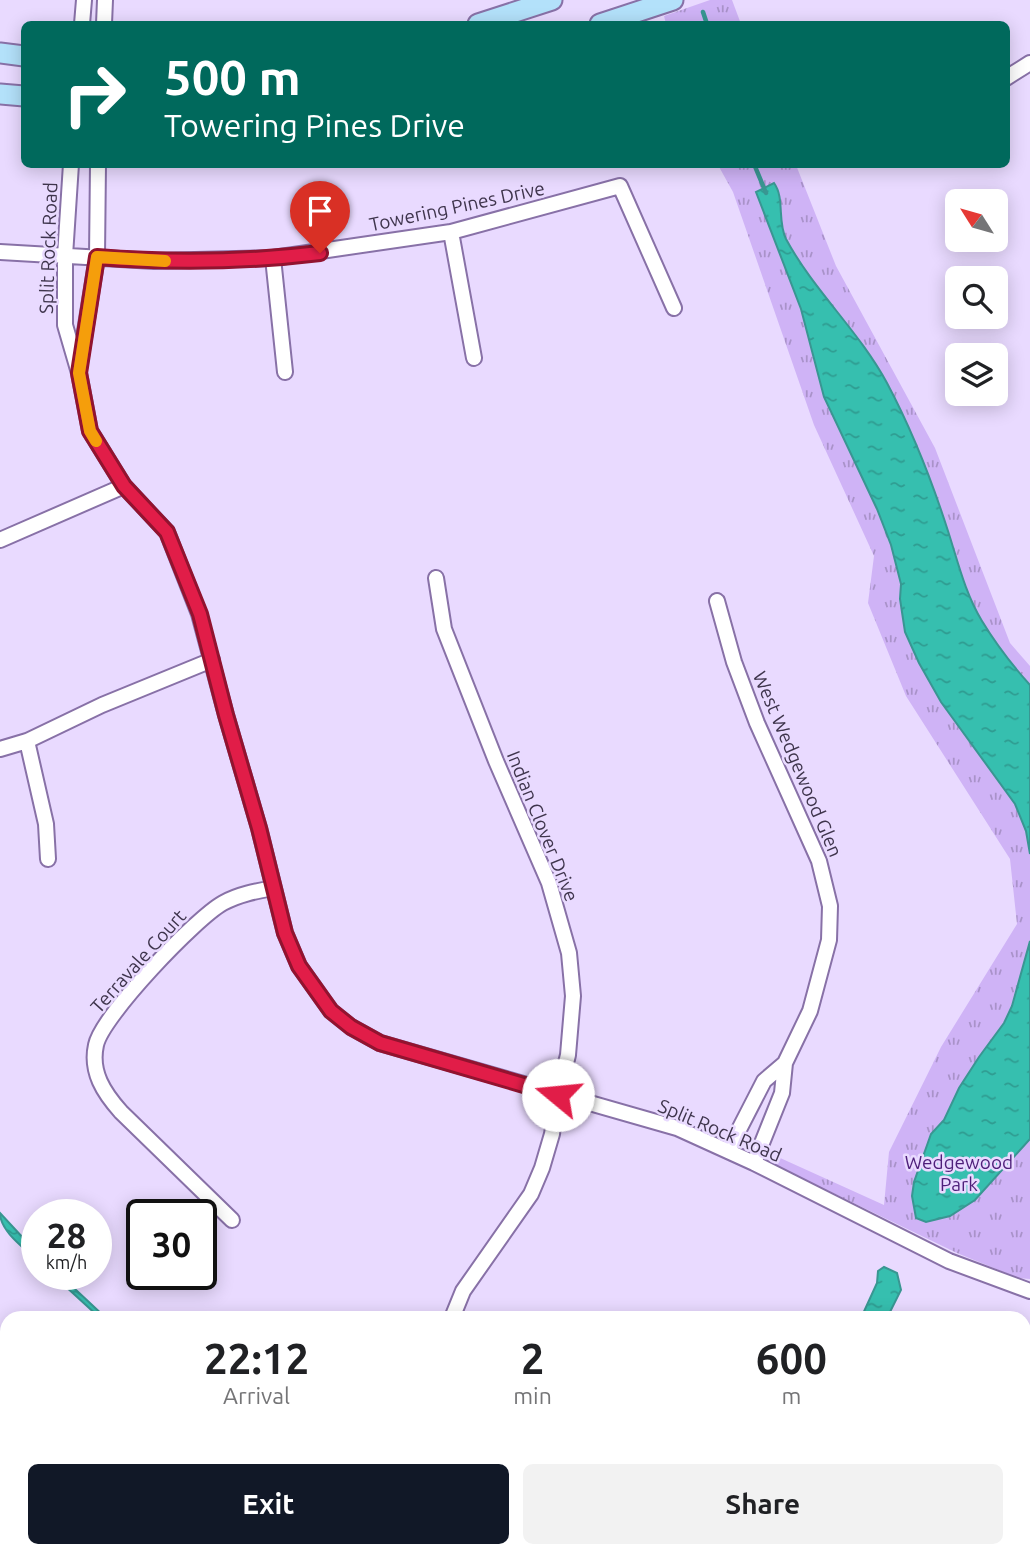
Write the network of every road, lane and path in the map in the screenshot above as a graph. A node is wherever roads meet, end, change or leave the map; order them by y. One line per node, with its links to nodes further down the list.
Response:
1 (84, 0): 5 (street)
2 (105, 0): 6 (street)
3 (552, 0): 7 (main road)
4 (673, 0): 8 (main road)
5 (82, 21)
6 (104, 21)
7 (487, 21)
8 (609, 21)
9 (0, 53): 10 (main road)
10 (21, 56)
11 (1030, 63): 12 (street)
12 (1010, 76)
13 (0, 94): 14 (main road)
14 (21, 96)
15 (71, 168): 19 (street, Split Rock Road)
16 (98, 168): 20 (street, Split Rock Road)
17 (451, 232): 21 (street, Towering Pines Drive); 22 (street, Towering Pines Drive); 23 (street)
18 (0, 252): 19 (street, Towering Pines Drive)
19 (65, 256): 20 (street, Towering Pines Drive); 25 (street, Split Rock Road)
20 (97, 257): 21 (street, Towering Pines Drive); 25 (street, Split Rock Road)
21 (273, 258): 24 (street)
22 (674, 308)
23 (474, 358)
24 (285, 372)
25 (79, 373): 26 (street, Split Rock Road)
26 (124, 486): 27 (street); 30 (street, Split Rock Road)
27 (0, 540)
28 (436, 578): 36 (street, Indian Clover Drive)
29 (717, 601): 35 (street, West Wedgewood Glen)
30 (212, 660): 31 (street); 34 (street, Split Rock Road)
31 (27, 741): 32 (street); 33 (street)
32 (0, 749)
33 (48, 859)
34 (274, 888): 36 (street, Split Rock Road); 39 (street, Terravale Court)
35 (785, 1063): 37 (street, West Wedgewood Glen); 38 (street, West Wedgewood Glen)
36 (558, 1095): 37 (street, Split Rock Road); 41 (street, Indian Clover Drive)
37 (728, 1151): 38 (street, Split Rock Road)
38 (754, 1163): 40 (street, Split Rock Road)
39 (232, 1220)
40 (1030, 1291)
41 (455, 1311)

